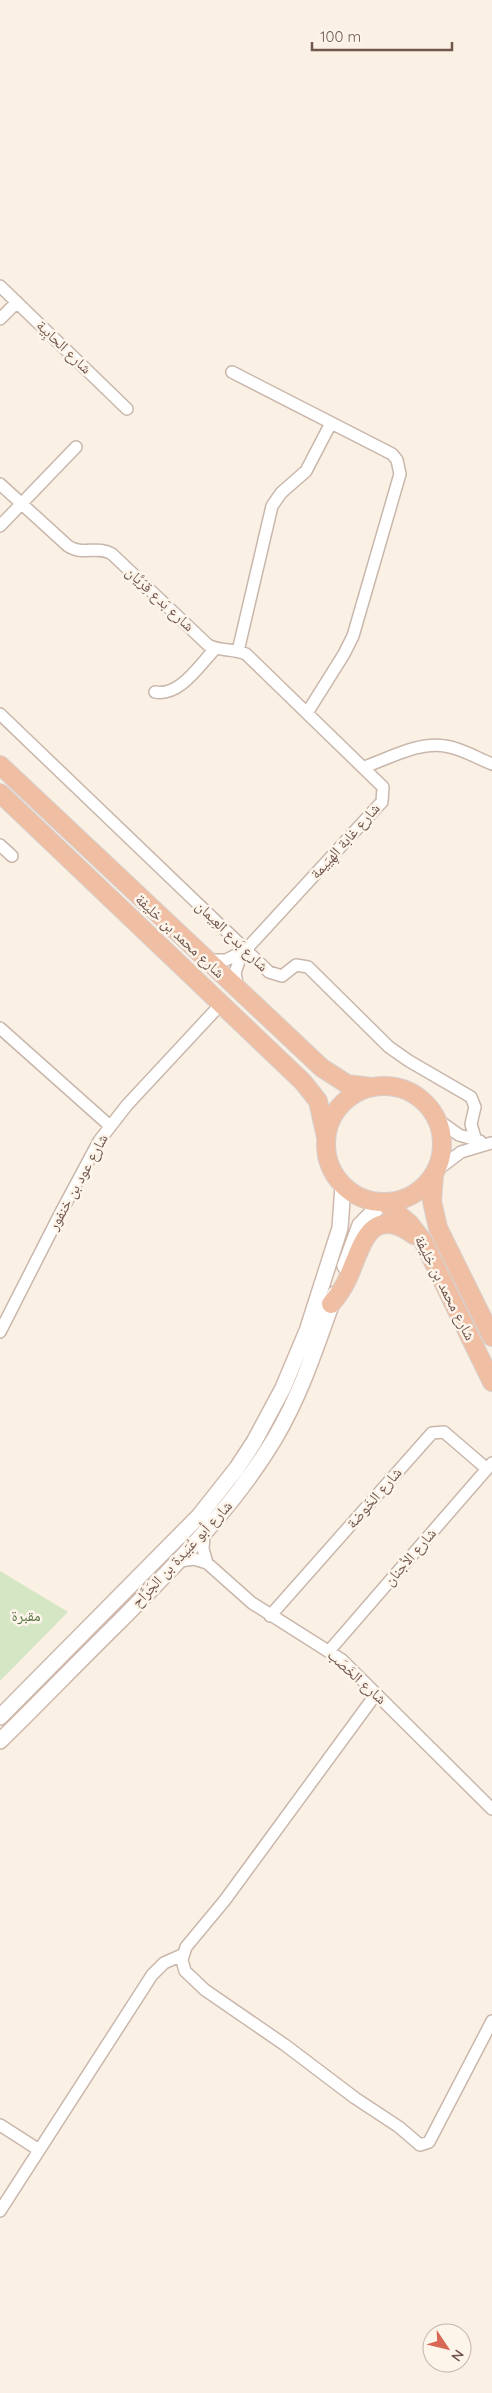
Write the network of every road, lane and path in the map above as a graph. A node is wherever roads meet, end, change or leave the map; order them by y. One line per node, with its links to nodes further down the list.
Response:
1 (0, 286): 2 (street, شارع الحابِية)
2 (17, 302): 3 (street); 5 (street, شارع الحابِية)
3 (0, 319)
4 (232, 372): 6 (street)
5 (127, 409)
6 (331, 423): 12 (street); 14 (street)
7 (76, 447): 9 (street)
8 (0, 484): 9 (street)
9 (21, 504): 10 (street); 11 (street, شارع بَدع قِرَيَّان)
10 (0, 526)
11 (215, 649): 12 (street); 13 (street)
12 (238, 651): 14 (street, شارع غابة الهِيَيمة)
13 (155, 692)
14 (306, 713): 18 (street, شارع غابة الهِيَيمة)
15 (0, 714): 22 (street, شارع بَدع العِيمان)
16 (492, 764): 18 (street)
17 (0, 765): 23 (highway, شارع محمد بن خليفة)
18 (364, 767): 22 (street, شارع غابة الهِيَيمة)
19 (0, 793): 25 (highway, شارع محمد بن خليفة)
20 (0, 845): 21 (street)
21 (12, 856)
22 (245, 949): 23 (street, شارع غابة الهِيَيمة); 24 (street, شارع غابة الهِيَيمة); 31 (street, شارع بَدع العِيمان)
23 (204, 960): 24 (highway, شارع محمد بن خليفة)
24 (238, 991): 27 (highway, شارع محمد بن خليفة)
25 (221, 1004): 29 (street, شارع عود بن خنفور); 30 (highway, شارع محمد بن خليفة)
26 (0, 1028): 29 (street)
27 (371, 1087): 28 (highway); 30 (highway)
28 (438, 1120): 31 (street); 33 (highway)
29 (110, 1126): 38 (street, شارع عود بن خنفور)
30 (326, 1137): 34 (highway)
31 (476, 1141): 32 (street)
32 (492, 1143): 33 (street)
33 (435, 1173): 35 (highway); 39 (highway, شارع محمد بن خليفة)
34 (343, 1186): 35 (highway); 48 (main road, شارع أبو عُبَيدة بن الجَرَّاح)
35 (384, 1203): 36 (highway, شارع محمد بن خليفة); 37 (main road, شارع أبو عُبَيدة بن الجَرَّاح)
36 (423, 1241): 37 (highway); 40 (highway, شارع محمد بن خليفة)
37 (331, 1304): 42 (main road, شارع أبو عُبَيدة بن الجَرَّاح)
38 (0, 1332)
39 (492, 1337)
40 (492, 1382)
41 (489, 1466): 45 (street, شارع الخَوضة); 46 (street, شارع الأجنان)
42 (204, 1535): 43 (main road, شارع أبو عُبَيدة بن الجَرَّاح); 44 (street)
43 (180, 1561): 44 (street); 49 (main road, شارع أبو عُبَيدة بن الجَرَّاح)
44 (207, 1564): 45 (street, شارع الخَصَب)
45 (270, 1616): 46 (street, شارع الخَصَب)
46 (329, 1651): 47 (street, شارع الخَصَب)
47 (376, 1694): 50 (street, شارع الخَصَب); 51 (street)
48 (0, 1717)
49 (0, 1741)
50 (492, 1809)
51 (182, 1955): 52 (street); 54 (street)
52 (492, 2021)
53 (0, 2125): 54 (street)
54 (39, 2150): 55 (street)
55 (0, 2211)

